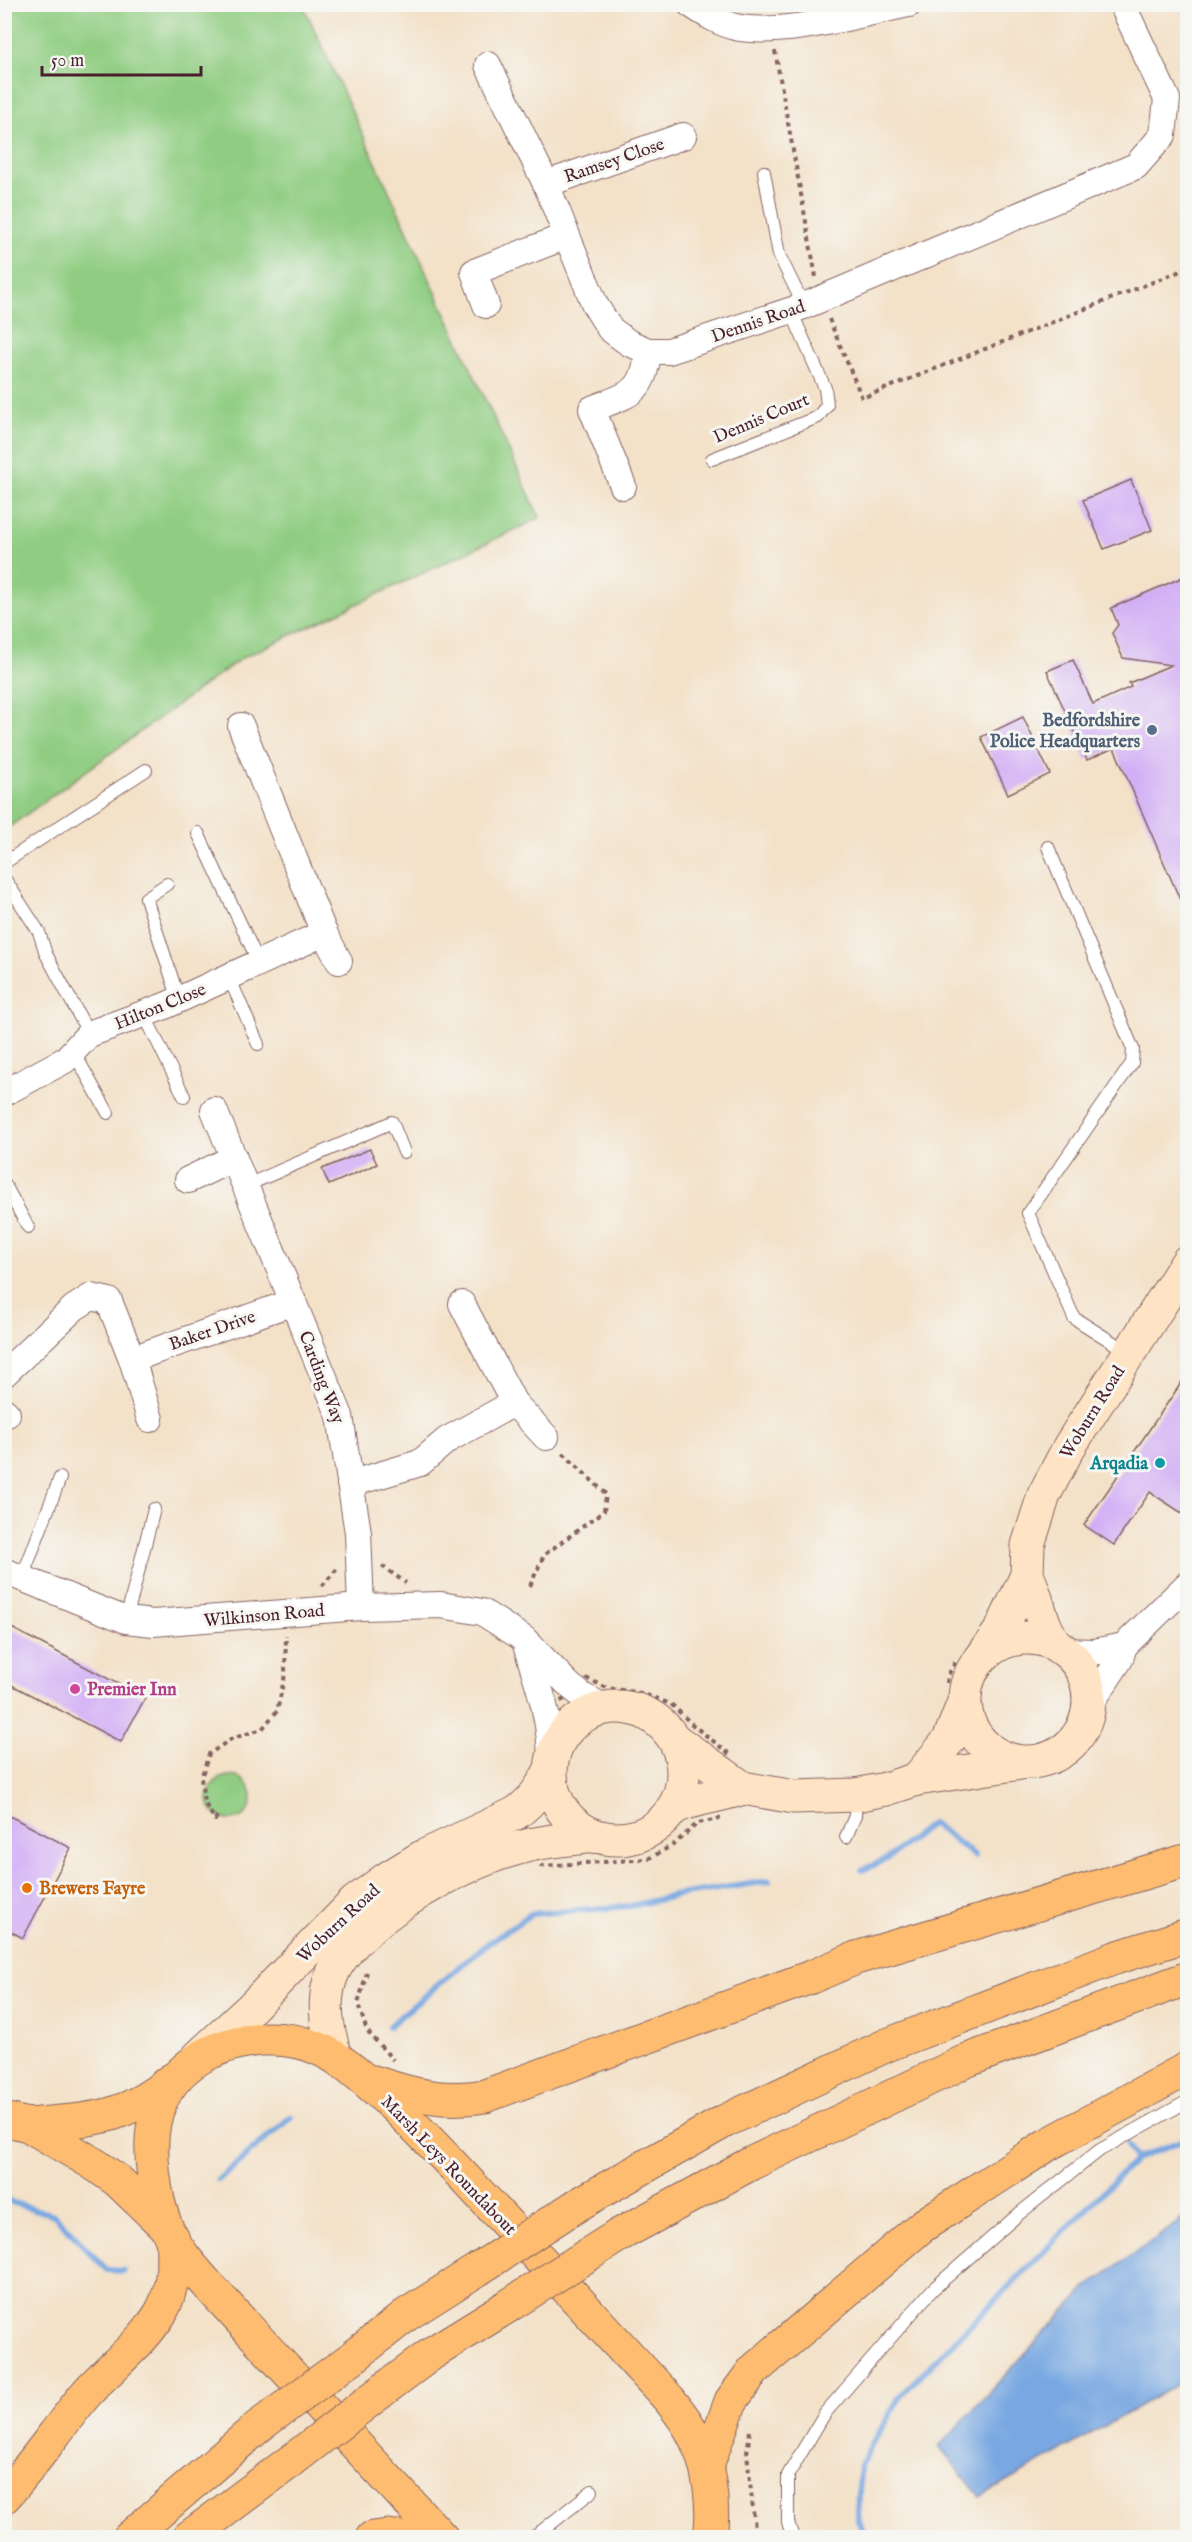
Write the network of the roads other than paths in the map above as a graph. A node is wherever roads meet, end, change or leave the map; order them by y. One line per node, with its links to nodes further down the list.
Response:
1 (690, 4): 2 (street)
2 (909, 4)
3 (1122, 4): 10 (street, Dennis Road)
4 (488, 65): 7 (street)
5 (683, 136): 7 (street, Ramsey Close)
6 (764, 172): 10 (lane)
7 (546, 184): 8 (street)
8 (566, 236): 9 (street); 11 (street)
9 (486, 305)
10 (805, 306): 11 (street, Dennis Road); 12 (lane, Dennis Court)
11 (648, 351): 13 (street)
12 (712, 459)
13 (623, 486)
14 (242, 726): 21 (street)
15 (146, 770): 18 (lane)
16 (198, 833): 23 (lane)
17 (1048, 847): 42 (lane)
18 (4, 863)
19 (4, 878): 27 (lane)
20 (167, 884): 25 (lane)
21 (324, 933): 22 (street); 23 (street, Hilton Close)
22 (339, 961)
23 (259, 963): 24 (street, Hilton Close)
24 (230, 976): 25 (street, Hilton Close); 28 (lane)
25 (178, 1000): 26 (street, Hilton Close)
26 (144, 1014): 27 (street, Hilton Close); 30 (lane)
27 (81, 1043): 29 (street, Hilton Close); 32 (lane)
28 (258, 1044)
29 (4, 1093)
30 (183, 1096)
31 (214, 1110): 34 (street, Carding Way)
32 (108, 1113)
33 (404, 1152): 37 (lane)
34 (234, 1158): 35 (street); 37 (street, Carding Way)
35 (188, 1180)
36 (4, 1183): 38 (lane)
37 (245, 1186): 40 (street, Carding Way)
38 (28, 1227)
39 (1188, 1261): 42 (main road, Woburn Road)
40 (293, 1302): 43 (street, Baker Drive); 49 (street, Carding Way)
41 (462, 1304): 45 (street)
42 (1129, 1353): 52 (main road, Woburn Road)
43 (132, 1359): 44 (street); 46 (street)
44 (4, 1374)
45 (514, 1403): 47 (street); 49 (street)
46 (150, 1419)
47 (546, 1437)
48 (60, 1478): 51 (lane)
49 (350, 1484): 54 (street, Carding Way)
50 (154, 1509): 55 (lane)
51 (13, 1575): 55 (street, Wilkinson Road)
52 (1027, 1575): 58 (main road, Woburn Road); 59 (main road, Woburn Road)
53 (1188, 1584): 57 (street)
54 (361, 1607): 55 (street, Wilkinson Road); 56 (street, Wilkinson Road)
55 (126, 1620)
56 (524, 1639): 62 (street, Wilkinson Road); 65 (street)
57 (1124, 1646): 58 (street); 61 (street)
58 (1061, 1649): 59 (main road); 61 (main road)
59 (982, 1657): 60 (main road)
60 (964, 1702): 64 (main road); 66 (main road)
61 (1089, 1706): 64 (main road)
62 (606, 1708): 63 (main road); 65 (main road)
63 (675, 1740): 67 (main road); 69 (main road)
64 (1022, 1762): 66 (main road)
65 (551, 1766): 70 (main road); 76 (main road, Woburn Road)
66 (917, 1779): 68 (main road)
67 (727, 1785): 68 (main road); 69 (main road)
68 (856, 1795): 71 (lane)
69 (673, 1808): 70 (main road)
70 (596, 1836): 75 (main road, Woburn Road)
71 (846, 1838)
72 (1188, 1860): 78 (highway)
73 (1188, 1935): 86 (highway, bridge)
74 (1188, 1978): 87 (highway, bridge)
75 (335, 2056): 76 (highway, Marsh Leys Roundabout); 78 (highway, Marsh Leys Roundabout)
76 (190, 2064): 80 (highway, Marsh Leys Roundabout); 81 (highway)
77 (1188, 2068): 82 (highway)
78 (364, 2079): 82 (highway, Marsh Leys Roundabout)
79 (1188, 2101): 92 (lane)
80 (16, 2122): 81 (highway)
81 (169, 2232): 84 (highway); 90 (highway)
82 (706, 2468): 85 (highway, Marsh Leys Roundabout)
83 (592, 2491): 91 (lane)
84 (4, 2497)
85 (717, 2529)
86 (129, 2538)
87 (188, 2538)
88 (372, 2538): 89 (highway)
89 (403, 2538)
90 (442, 2538)
91 (533, 2538)
92 (793, 2538)

